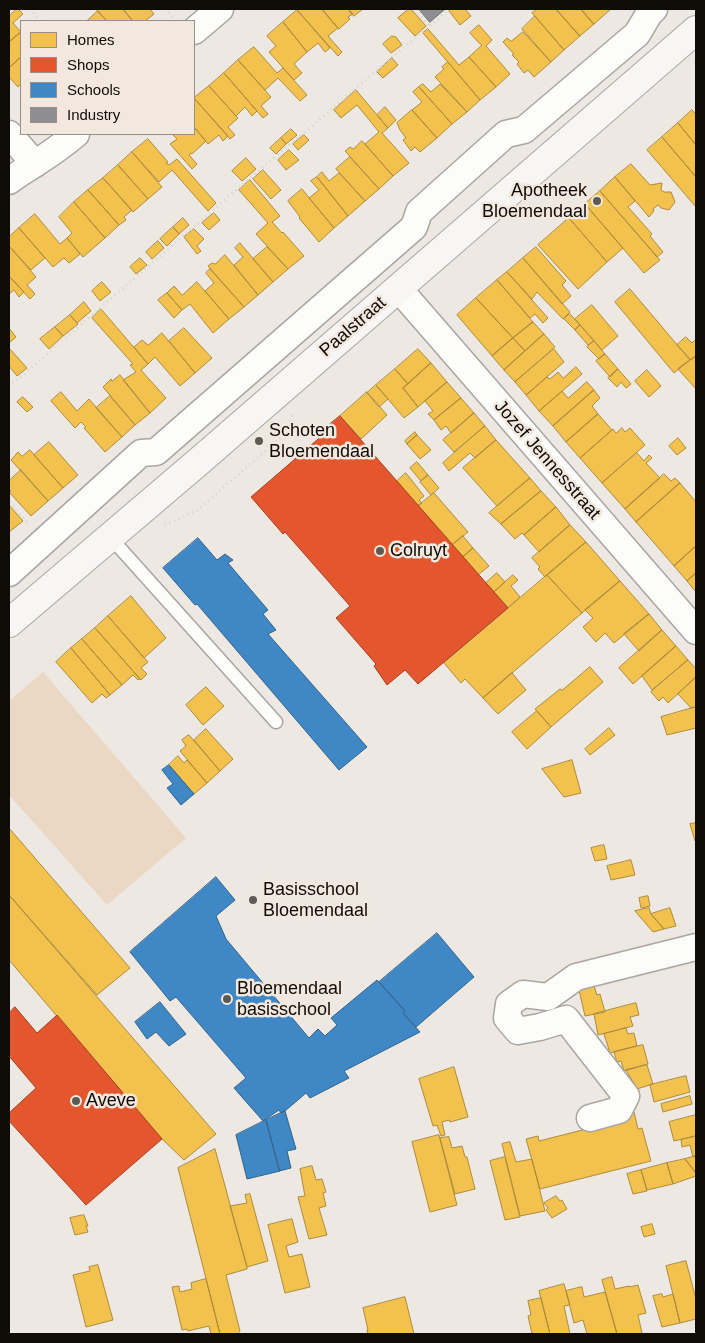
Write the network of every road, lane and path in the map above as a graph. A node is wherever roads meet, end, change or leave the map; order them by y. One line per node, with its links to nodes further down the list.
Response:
1 (30, 9): 7 (path)
2 (165, 9): 8 (path)
3 (220, 9): 10 (street)
4 (415, 9): 9 (path)
5 (449, 9): 9 (path)
6 (654, 9): 19 (street, Paalstraat)
7 (40, 20)
8 (175, 20)
9 (429, 26): 17 (path)
10 (195, 30)
11 (696, 30): 16 (street, Paalstraat)
12 (9, 134): 14 (street)
13 (75, 135): 14 (street)
14 (35, 164): 15 (street)
15 (9, 180)
16 (398, 288): 18 (street, Paalstraat); 21 (street, Jozef Jennesstraat)
17 (9, 387)
18 (110, 537): 20 (street, Paalstraat); 22 (lane)
19 (9, 573)
20 (9, 623)
21 (696, 632)
22 (276, 722)
23 (696, 946): 24 (street)
24 (548, 997): 25 (street); 25 (street)
25 (566, 1019): 26 (street)
26 (590, 1118)

